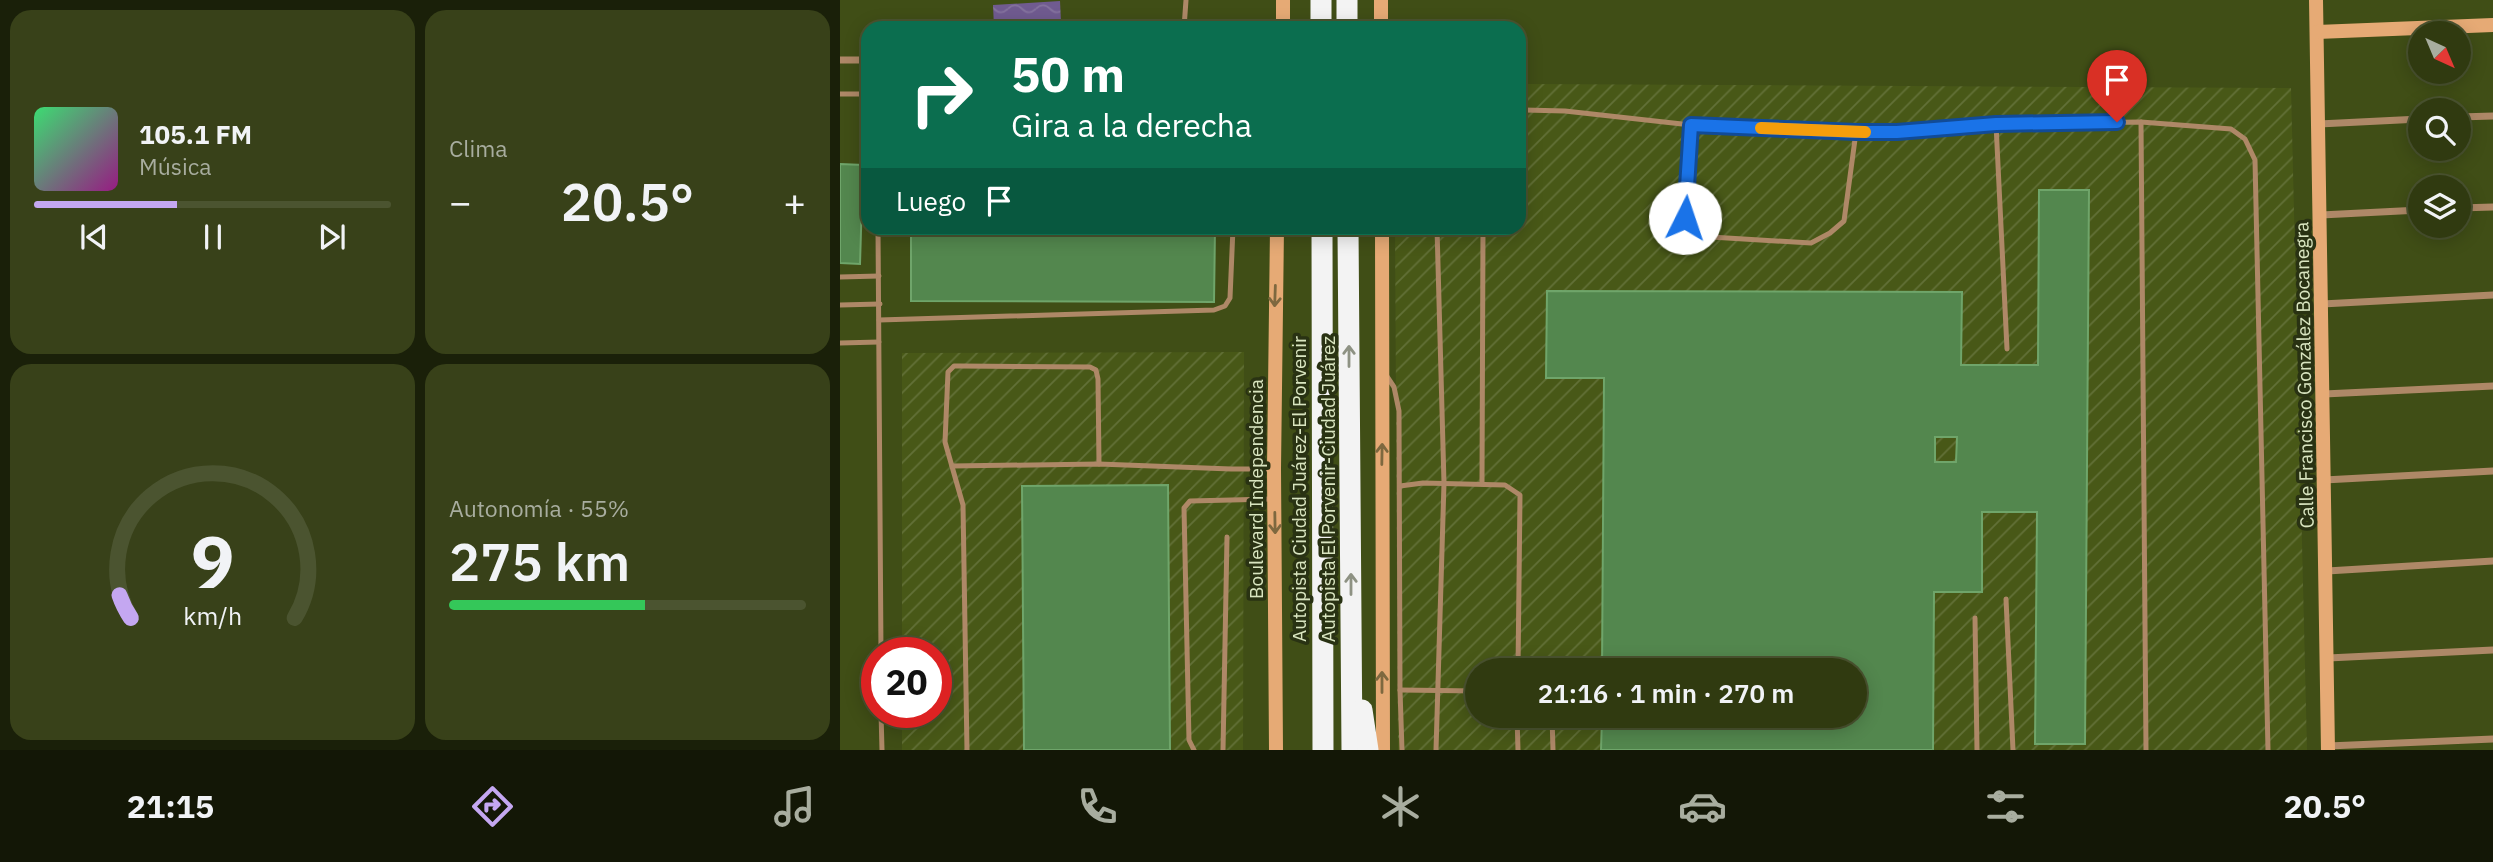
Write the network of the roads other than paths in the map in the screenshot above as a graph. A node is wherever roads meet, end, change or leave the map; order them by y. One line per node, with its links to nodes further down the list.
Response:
1 (1185, 0): 7 (lane)
2 (1283, 0): 8 (main road)
3 (1321, 0): 9 (highway)
4 (1347, 0): 10 (highway)
5 (1381, 0): 11 (main road)
6 (2316, 0): 13 (main road, Calle Francisco González Bocanegra)
7 (1184, 21)
8 (1283, 21)
9 (1321, 21)
10 (1347, 21)
11 (1381, 21)
12 (2493, 25): 13 (main road)
13 (2317, 33): 24 (main road, Calle Francisco González Bocanegra)
14 (840, 60): 15 (street)
15 (861, 60)
16 (840, 94): 17 (lane)
17 (861, 94)
18 (1526, 110): 25 (lane)
19 (2493, 116): 20 (street)
20 (2471, 117)
21 (2408, 120): 24 (street)
22 (2141, 122): 23 (lane); 96 (lane); 97 (lane)
23 (1996, 124): 26 (lane); 48 (lane)
24 (2319, 124): 30 (main road, Calle Francisco González Bocanegra)
25 (1691, 125): 26 (lane); 26 (lane)
26 (1856, 132)
27 (2493, 207): 28 (street)
28 (2471, 208)
29 (2408, 211): 30 (street)
30 (2321, 215): 43 (main road, Calle Francisco González Bocanegra)
31 (878, 235): 39 (lane)
32 (1233, 235): 45 (lane)
33 (1277, 235): 54 (main road, Boulevard Independencia, one-way to 54)
34 (1322, 235): 86 (highway, Autopista Ciudad Juárez-El Porvenir)
35 (1348, 235): 68 (highway, Autopista El Porvenir-Ciudad Juárez, one-way to 35)
36 (1382, 235): 49 (main road)
37 (1437, 235): 57 (lane)
38 (1483, 235): 58 (lane)
39 (879, 276): 40 (lane); 42 (lane)
40 (840, 277)
41 (2493, 295): 43 (street)
42 (880, 304): 44 (lane); 45 (lane)
43 (2322, 304): 51 (main road, Calle Francisco González Bocanegra)
44 (840, 305)
45 (879, 320): 46 (lane)
46 (879, 342): 47 (lane); 69 (lane)
47 (840, 343)
48 (2007, 349)
49 (1383, 370): 59 (lane); 64 (main road, one-way to 49)
50 (2493, 386): 51 (street)
51 (2324, 394): 56 (main road, Calle Francisco González Bocanegra)
52 (1099, 464): 53 (lane); 53 (lane); 54 (lane)
53 (952, 466): 82 (lane)
54 (1274, 469): 60 (main road, Boulevard Independencia)
55 (2493, 471): 56 (street)
56 (2325, 480): 63 (main road, Calle Francisco González Bocanegra)
57 (1444, 483): 58 (lane); 59 (lane); 74 (lane)
58 (1482, 484): 71 (lane)
59 (1400, 486): 65 (lane)
60 (1275, 499): 83 (lane); 85 (main road, Boulevard Independencia, one-way to 85)
61 (1227, 537): 84 (lane)
62 (2493, 561): 63 (street)
63 (2327, 571): 72 (main road, Calle Francisco González Bocanegra)
64 (1381, 586): 65 (lane); 89 (main road, one-way to 64)
65 (1400, 586): 73 (lane)
66 (2006, 599): 95 (lane)
67 (1975, 618): 94 (lane)
68 (1352, 631): 87 (highway, Autopista El Porvenir-Ciudad Juárez); 88 (highway)
69 (881, 637)
70 (2493, 650): 72 (street)
71 (1518, 658)
72 (2328, 658): 80 (main road, Calle Francisco González Bocanegra)
73 (1399, 690): 74 (lane); 90 (lane)
74 (1438, 691): 75 (lane); 91 (lane)
75 (1465, 691)
76 (881, 728): 81 (lane)
77 (1517, 728): 92 (lane)
78 (1552, 728): 93 (lane)
79 (2493, 740): 80 (street)
80 (2328, 748)
81 (882, 750)
82 (967, 750)
83 (1194, 750)
84 (1223, 750)
85 (1276, 750)
86 (1323, 750)
87 (1352, 750)
88 (1368, 750)
89 (1382, 750)
90 (1402, 750)
91 (1436, 750)
92 (1518, 750)
93 (1553, 750)
94 (1977, 750)
95 (2013, 750)
96 (2146, 750)
97 (2268, 750)

